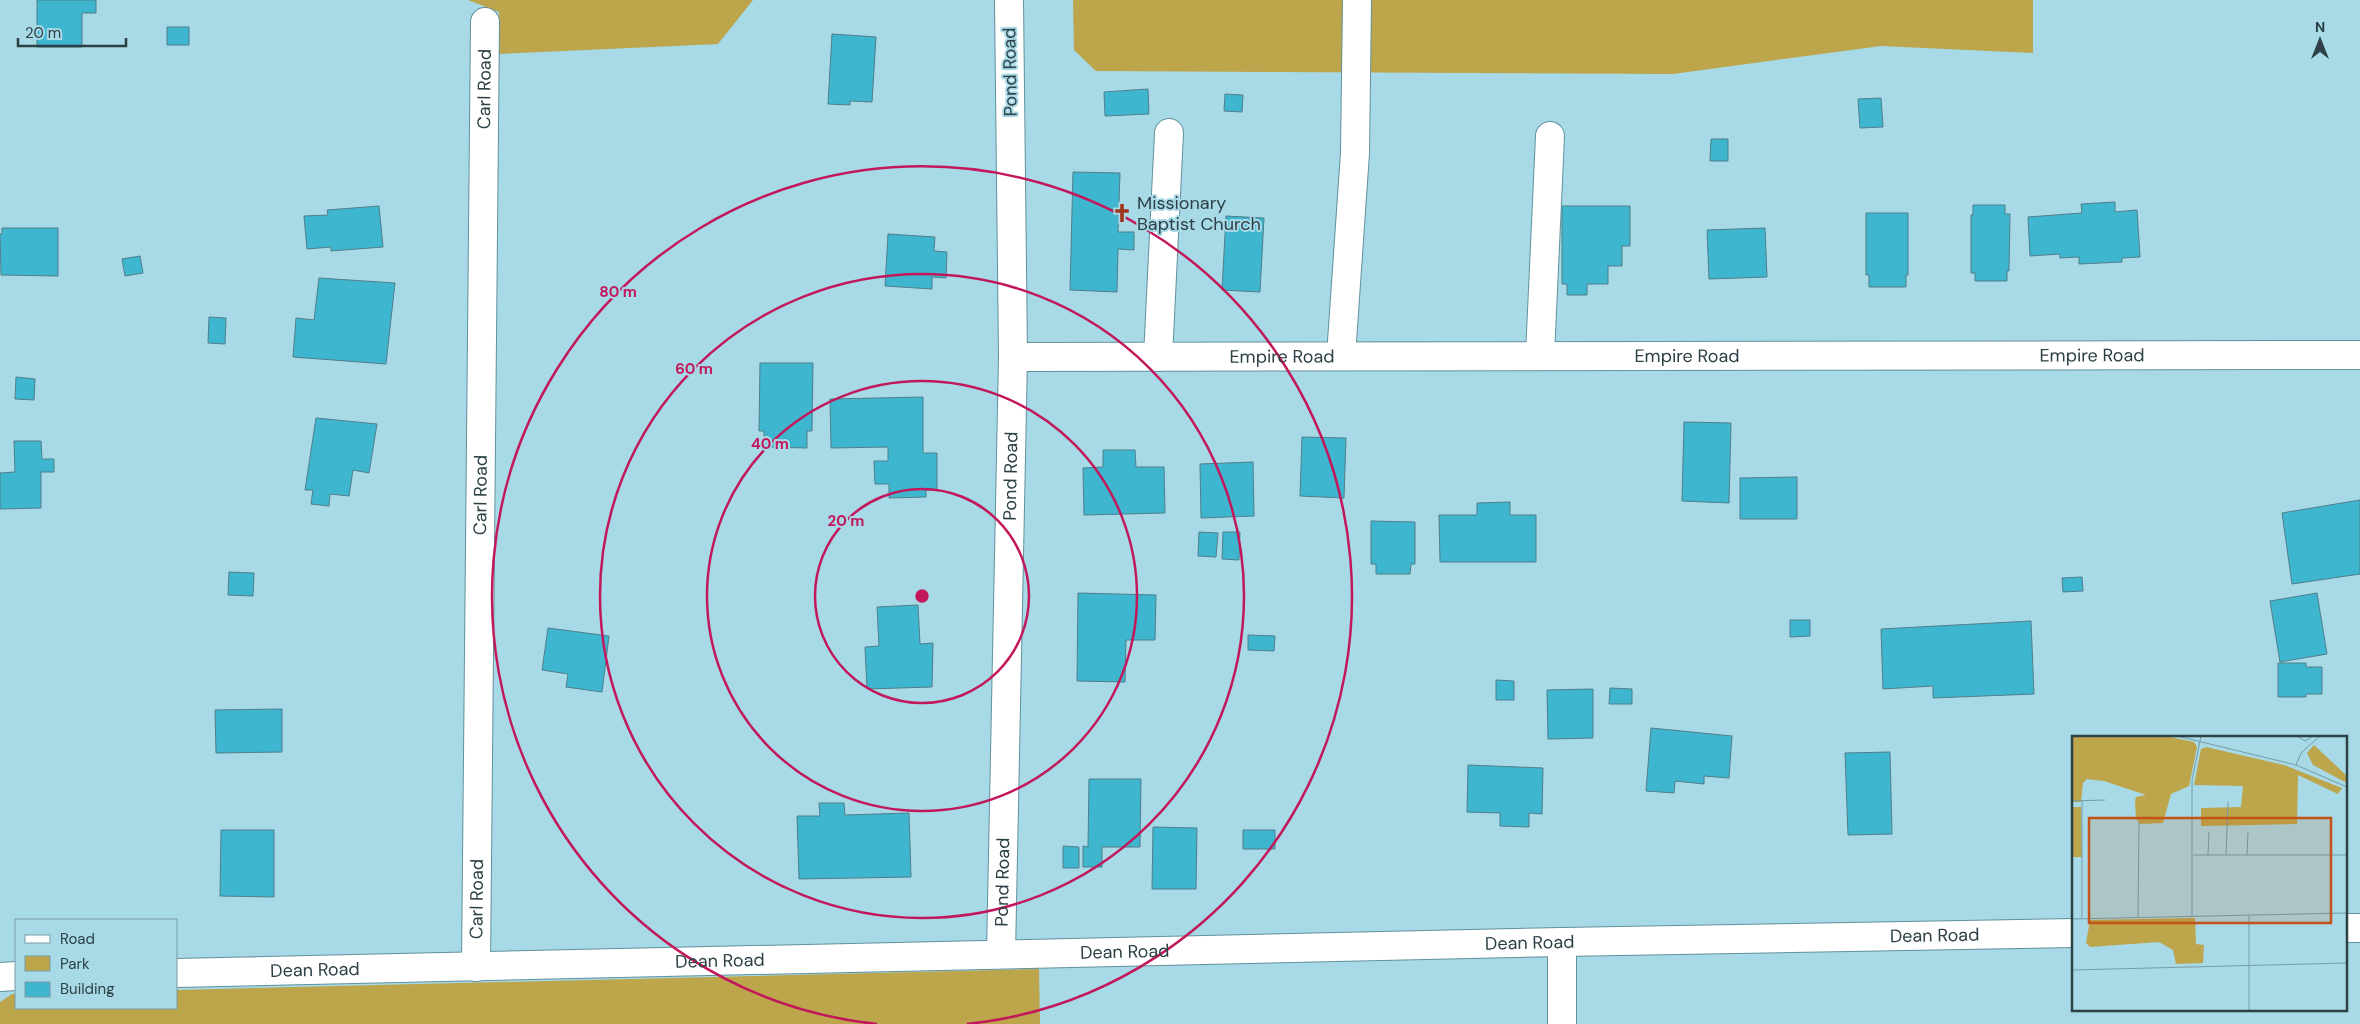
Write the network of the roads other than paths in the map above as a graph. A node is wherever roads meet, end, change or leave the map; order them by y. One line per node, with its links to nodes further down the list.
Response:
1 (1009, 0): 8 (street, Pond Road)
2 (1357, 0): 9 (street)
3 (485, 22): 14 (street, Carl Road)
4 (1169, 134): 10 (street)
5 (1550, 136): 6 (street)
6 (1540, 355): 7 (street, Empire Road); 9 (street, Empire Road)
7 (2360, 355)
8 (1013, 356): 10 (street, Empire Road); 13 (street, Pond Road)
9 (1341, 356): 10 (street, Empire Road)
10 (1158, 357)
11 (2072, 933): 12 (street, Dean Road)
12 (1562, 942): 13 (street, Dean Road); 18 (street)
13 (1001, 954): 14 (street, Dean Road)
14 (476, 967): 15 (street, Dean Road)
15 (178, 973)
16 (15, 976): 17 (street)
17 (0, 977)
18 (1562, 1024)

